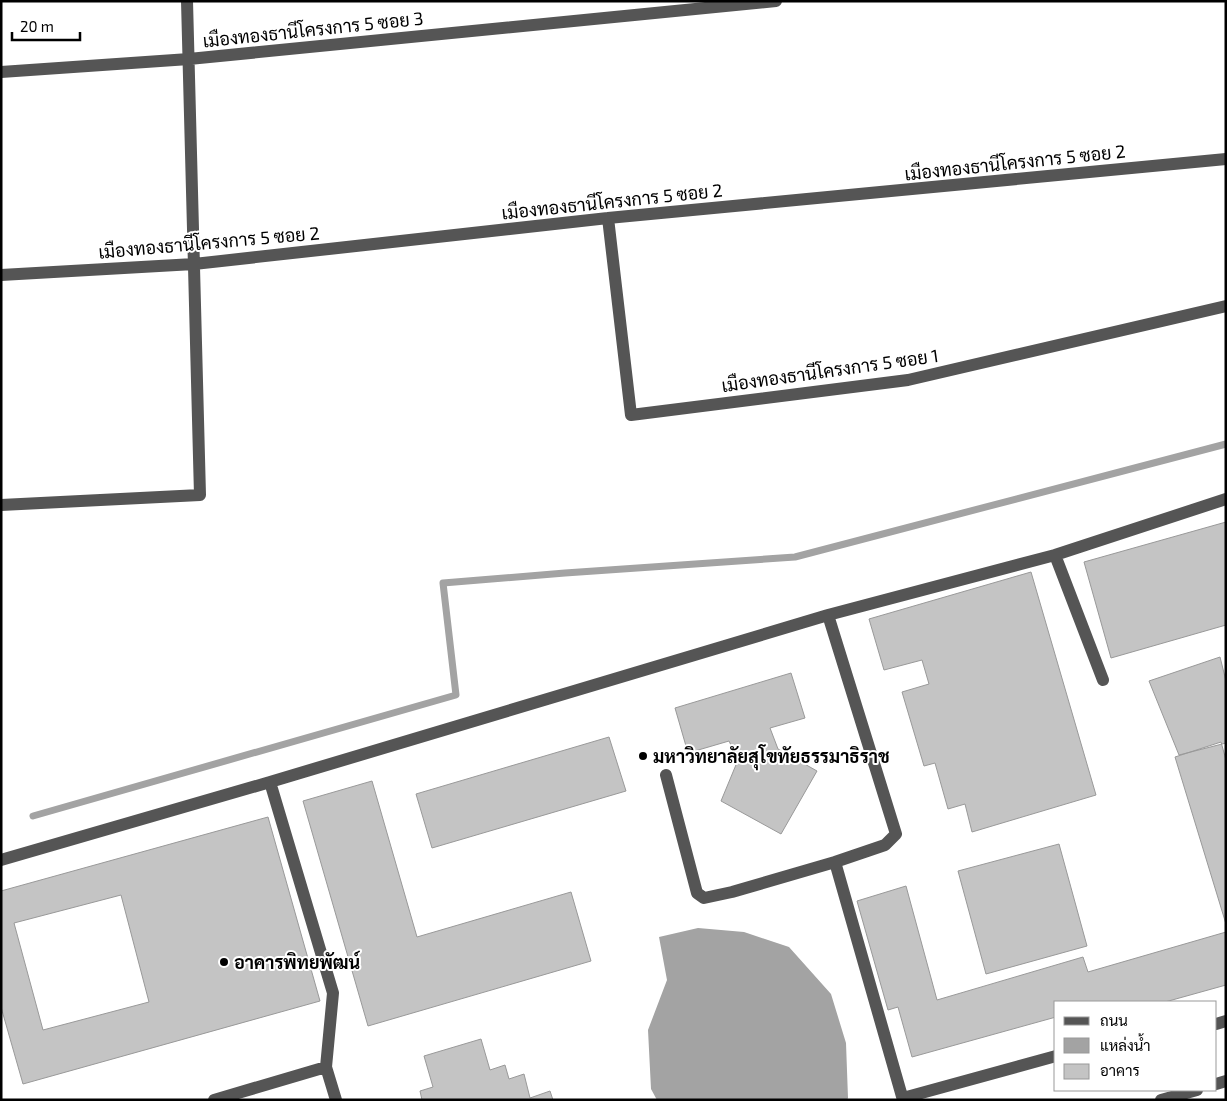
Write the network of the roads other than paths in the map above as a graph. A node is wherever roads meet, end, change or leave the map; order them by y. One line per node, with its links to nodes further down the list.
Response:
1 (188, 1): 3 (street)
2 (776, 1): 3 (street, เมืองทองธานีโครงการ 5 ซอย 3)
3 (189, 59): 4 (street, เมืองทองธานีโครงการ 5 ซอย 3); 7 (street)
4 (1, 72)
5 (1226, 159): 6 (street, เมืองทองธานีโครงการ 5 ซอย 2)
6 (608, 218): 7 (street, เมืองทองธานีโครงการ 5 ซอย 2); 9 (street, เมืองทองธานีโครงการ 5 ซอย 1)
7 (194, 264): 8 (street, เมืองทองธานีโครงการ 5 ซอย 2); 11 (street)
8 (1, 275)
9 (1226, 306)
10 (1226, 499): 12 (street)
11 (1, 505)
12 (1055, 555): 13 (street); 14 (street)
13 (828, 615): 16 (street); 18 (street)
14 (1103, 680)
15 (666, 775): 18 (street)
16 (270, 782): 17 (street); 20 (street)
17 (1, 860)
18 (835, 862): 22 (street)
19 (1054, 1057): 22 (street)
20 (326, 1067): 23 (street); 24 (street)
21 (1190, 1091): 25 (street)
22 (903, 1099)
23 (214, 1100)
24 (336, 1100)
25 (1161, 1100)

